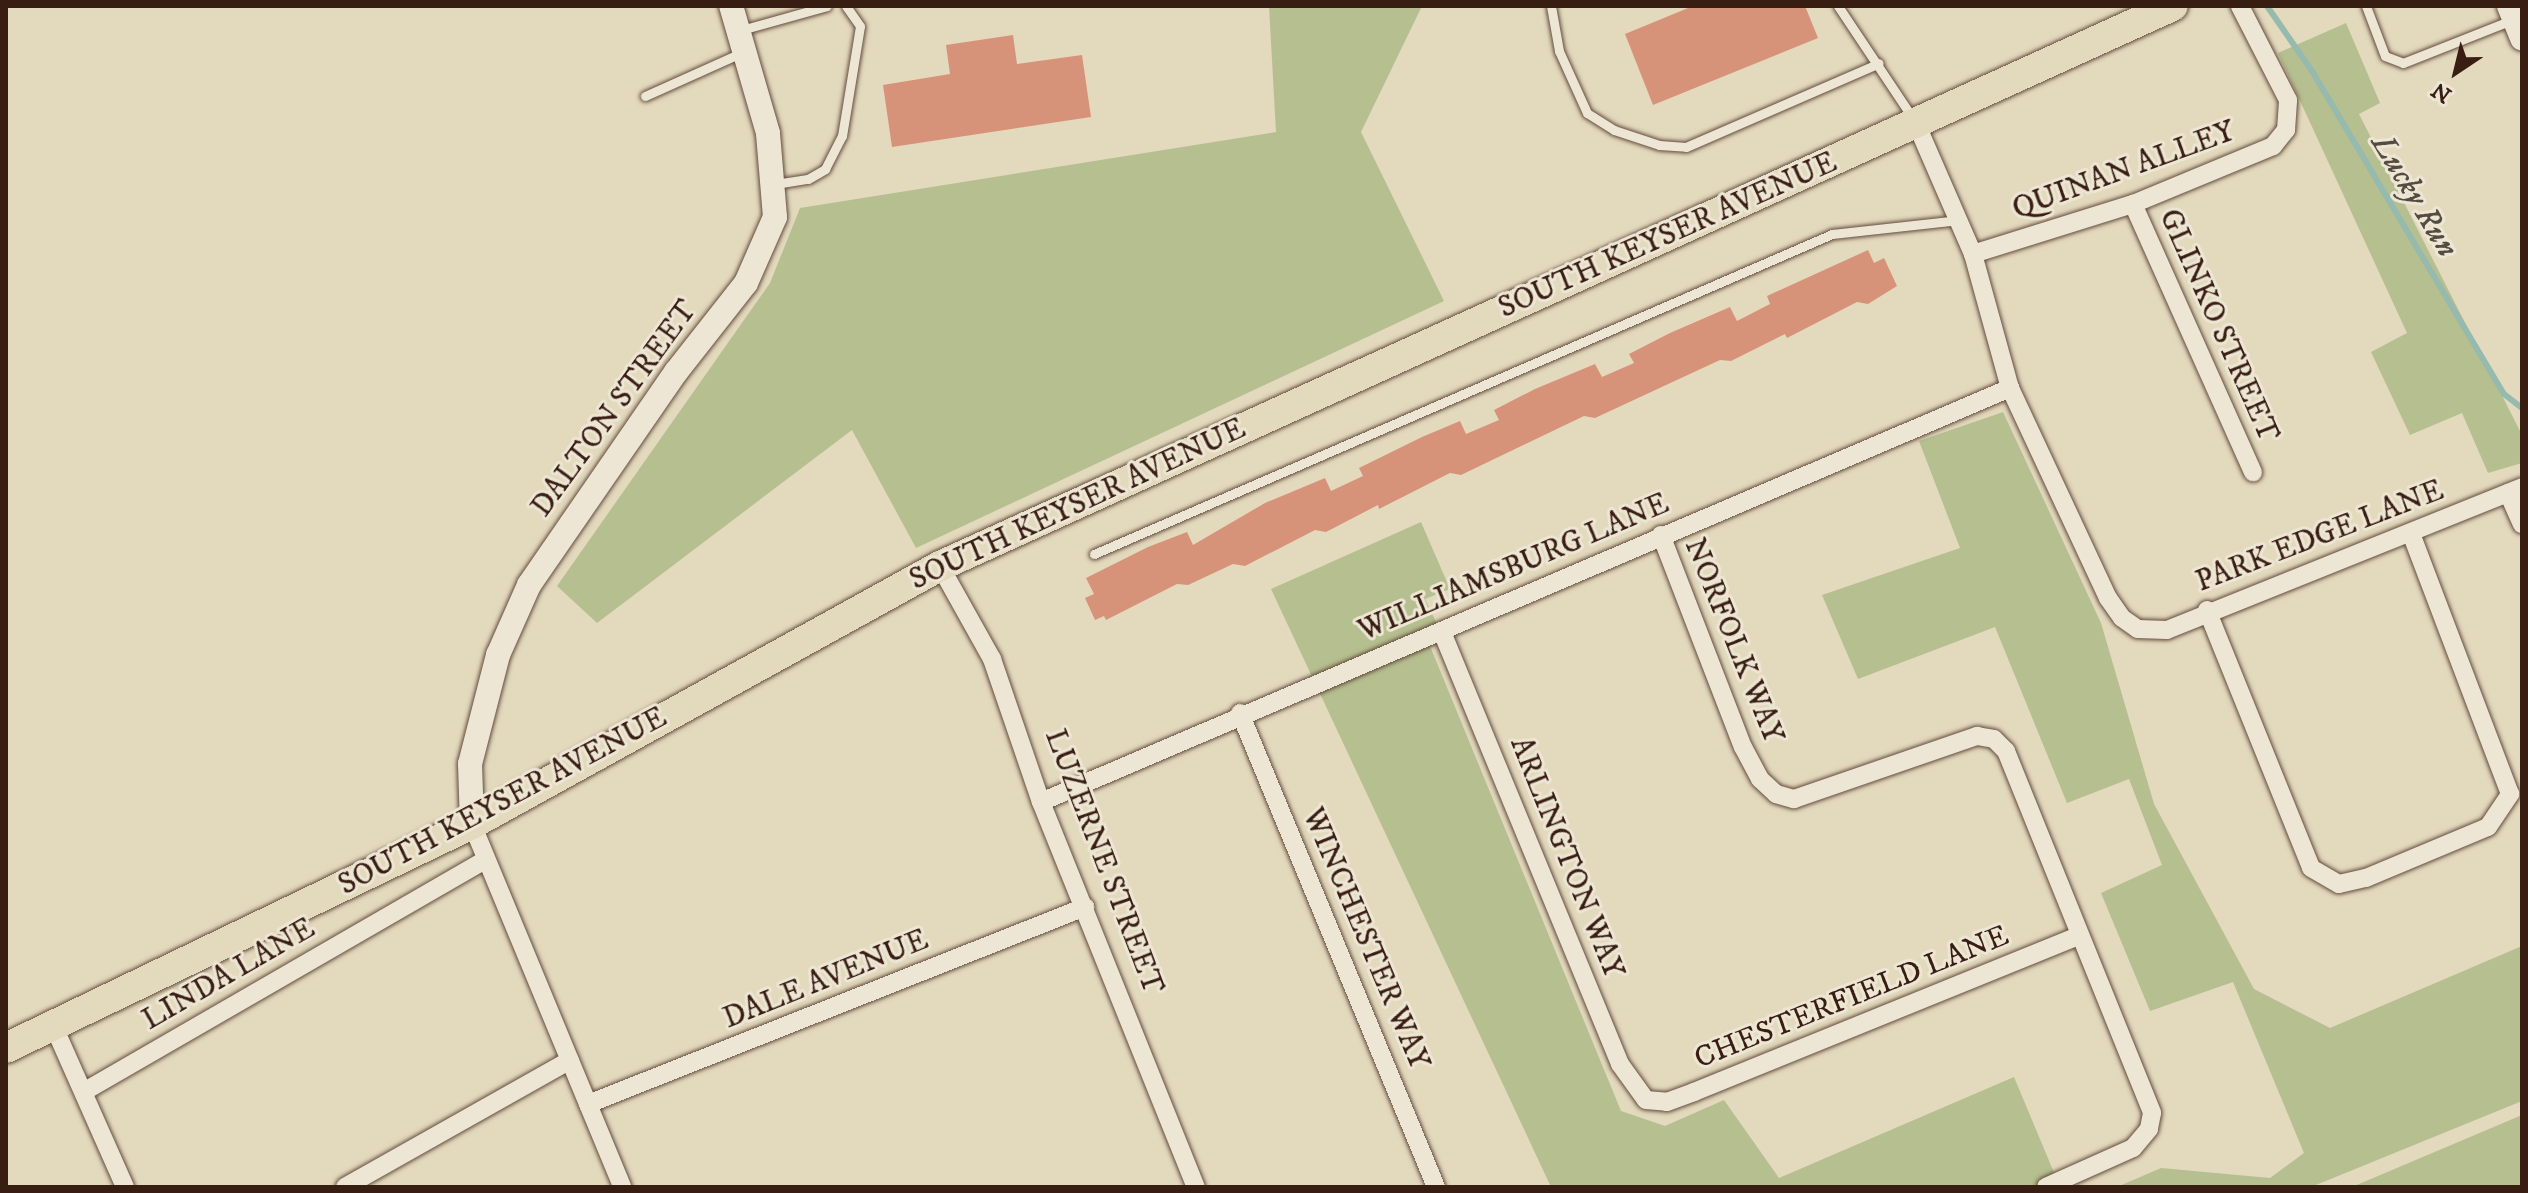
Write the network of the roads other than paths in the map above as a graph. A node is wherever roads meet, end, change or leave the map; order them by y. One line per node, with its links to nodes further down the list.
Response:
1 (731, 6): 10 (street)
2 (827, 6): 10 (lane)
3 (846, 6): 14 (lane)
4 (1551, 6): 11 (lane)
5 (1838, 6): 11 (lane)
6 (2173, 6): 13 (main road, SOUTH KEYSER AVENUE)
7 (2240, 6): 15 (street, QUINAN ALLEY)
8 (2366, 6): 9 (lane)
9 (2515, 21)
10 (743, 40): 12 (lane); 14 (street, DALTON STREET)
11 (1879, 63): 13 (lane)
12 (645, 96)
13 (1916, 123): 16 (street); 25 (main road, SOUTH KEYSER AVENUE)
14 (775, 184): 30 (street, DALTON STREET)
15 (2133, 204): 17 (street, QUINAN ALLEY); 19 (street, GLINKO STREET)
16 (1959, 220): 17 (street); 24 (lane)
17 (1973, 254): 18 (street)
18 (2010, 388): 23 (street, WILLIAMSBURG LANE); 26 (street, PARK EDGE LANE)
19 (2253, 472)
20 (2515, 490): 21 (street); 22 (street, PARK EDGE LANE)
21 (2522, 524)
22 (2411, 534): 26 (street, PARK EDGE LANE); 26 (street)
23 (1661, 535): 27 (street, WILLIAMSBURG LANE); 33 (street, NORFOLK WAY)
24 (1094, 554)
25 (940, 566): 29 (street, LUZERNE STREET); 30 (main road, SOUTH KEYSER AVENUE)
26 (2207, 610)
27 (1442, 632): 28 (street, WILLIAMSBURG LANE); 38 (street, ARLINGTON WAY)
28 (1240, 713): 29 (street, WILLIAMSBURG LANE); 44 (street, WINCHESTER WAY)
29 (1041, 802): 32 (street, LUZERNE STREET)
30 (472, 824): 31 (street); 34 (main road, SOUTH KEYSER AVENUE)
31 (485, 860): 36 (street); 37 (street, LINDA LANE)
32 (1085, 907): 39 (street, DALE AVENUE); 43 (street, LUZERNE STREET)
33 (2078, 936): 38 (street, CHESTERFIELD LANE); 45 (street, NORFOLK WAY)
34 (55, 1029): 35 (main road, SOUTH KEYSER AVENUE); 37 (street)
35 (6, 1048)
36 (570, 1060): 39 (street); 41 (street)
37 (85, 1091): 40 (street)
38 (1646, 1100)
39 (588, 1104): 42 (street)
40 (125, 1187)
41 (345, 1187)
42 (622, 1187)
43 (1196, 1187)
44 (1436, 1187)
45 (2046, 1187)

